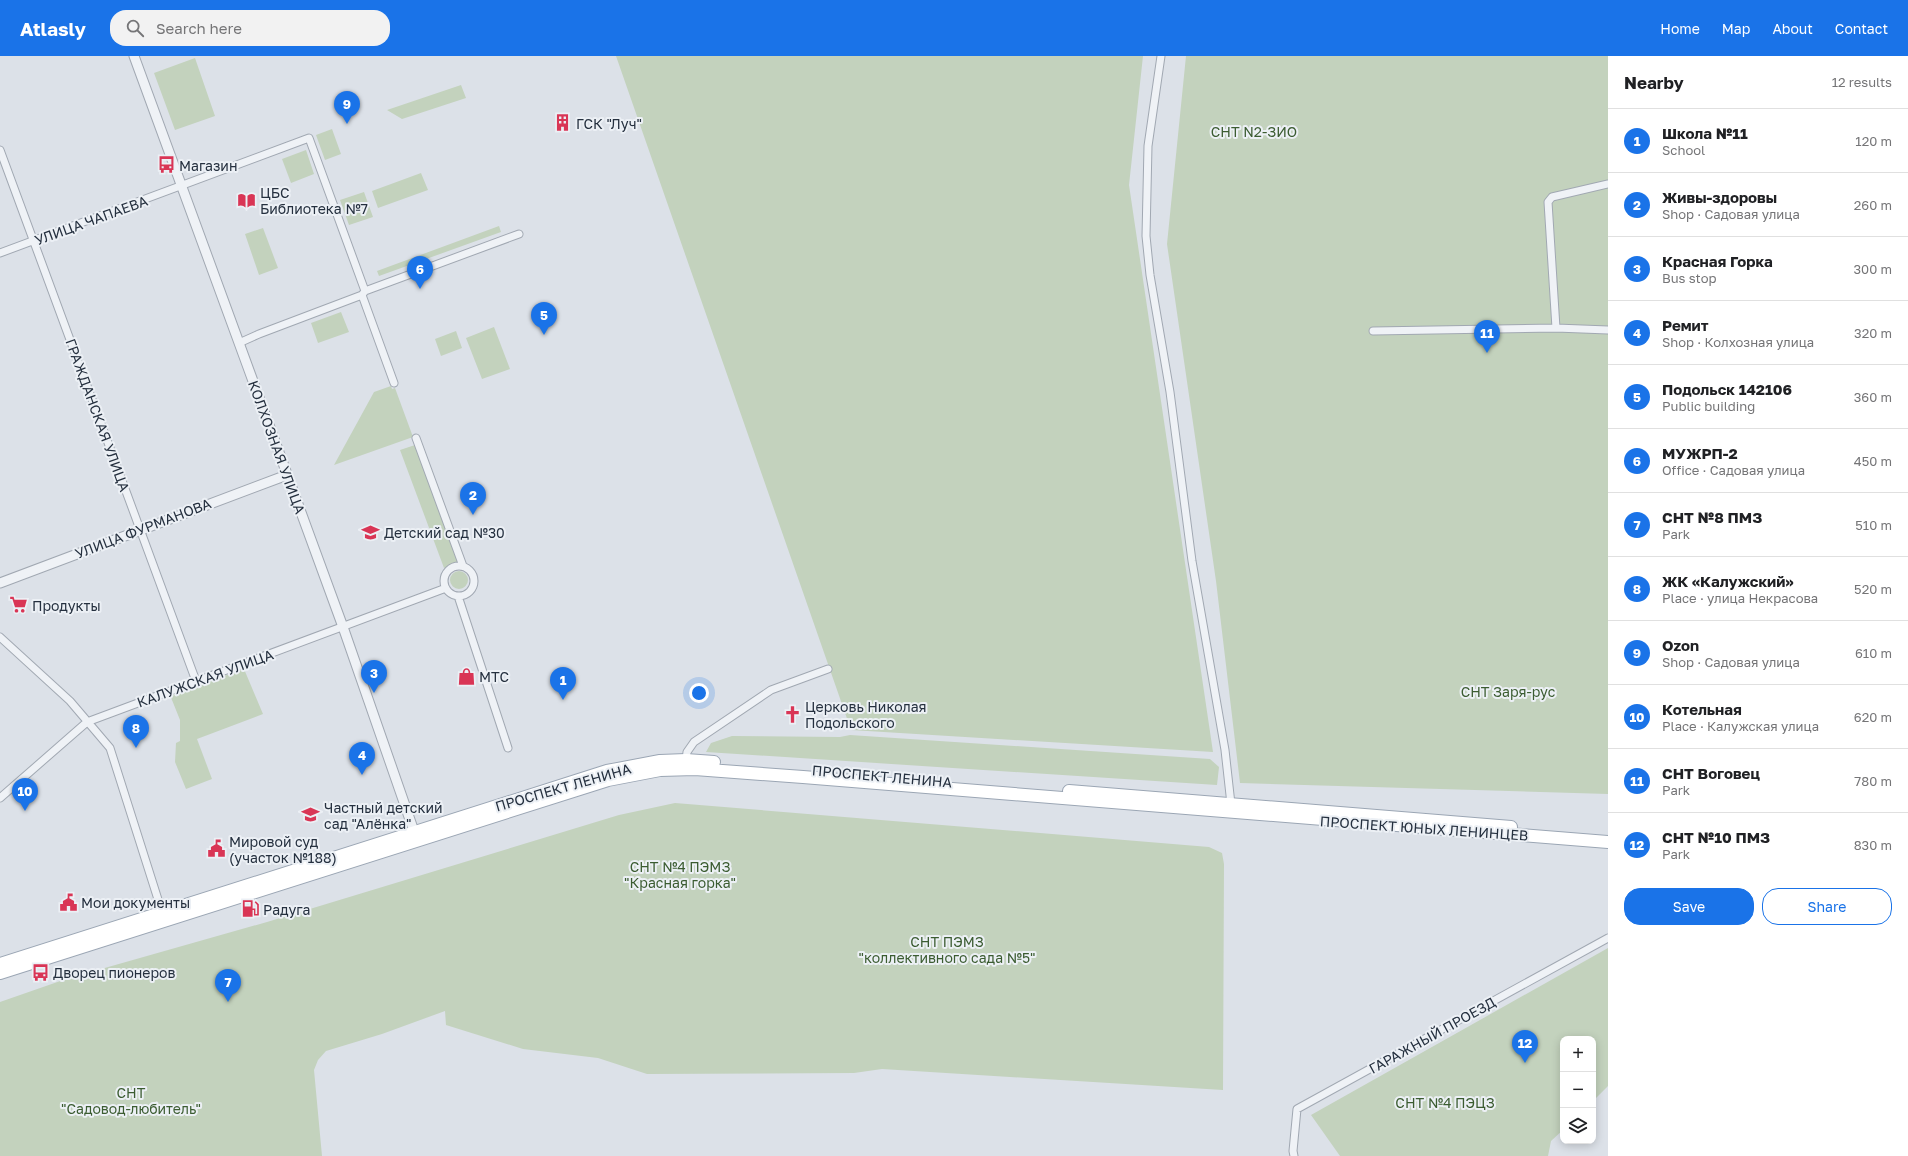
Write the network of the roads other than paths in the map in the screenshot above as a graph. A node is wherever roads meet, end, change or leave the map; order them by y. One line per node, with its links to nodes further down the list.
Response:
1 (134, 56): 5 (street, КОЛХОЗНАЯ УЛИЦА)
2 (1161, 56): 30 (street)
3 (0, 150): 7 (street, ГРАЖДАНСКАЯ УЛИЦА)
4 (1608, 184): 10 (street)
5 (181, 185): 7 (street, УЛИЦА ЧАПАЕВА); 9 (street, УЛИЦА ЧАПАЕВА); 13 (street, КОЛХОЗНАЯ УЛИЦА)
6 (519, 234): 9 (street)
7 (34, 240): 8 (street, УЛИЦА ЧАПАЕВА); 17 (street, ГРАЖДАНСКАЯ УЛИЦА)
8 (0, 253)
9 (363, 293): 13 (street); 14 (street)
10 (1556, 328): 11 (street); 12 (street)
11 (1608, 330)
12 (1373, 331)
13 (239, 343): 16 (street, КОЛХОЗНАЯ УЛИЦА)
14 (394, 383)
15 (416, 438): 18 (street)
16 (287, 475): 17 (street, УЛИЦА ФУРМАНОВА); 22 (street, КОЛХОЗНАЯ УЛИЦА)
17 (140, 529): 19 (street, УЛИЦА ФУРМАНОВА); 25 (street, ГРАЖДАНСКАЯ УЛИЦА)
18 (463, 566): 20 (street); 21 (street)
19 (0, 583)
20 (446, 588): 21 (street); 22 (street, КАЛУЖСКАЯ УЛИЦА)
21 (458, 596): 27 (street)
22 (343, 627): 25 (street, КАЛУЖСКАЯ УЛИЦА); 33 (street, КОЛХОЗНАЯ УЛИЦА)
23 (0, 636): 26 (street)
24 (828, 669): 28 (street)
25 (196, 681): 26 (street, КАЛУЖСКАЯ УЛИЦА)
26 (87, 722): 29 (street, КАЛУЖСКАЯ УЛИЦА); 35 (street)
27 (508, 748)
28 (686, 760): 30 (main road, ПРОСПЕКТ ЛЕНИНА); 33 (main road, ПРОСПЕКТ ЛЕНИНА)
29 (0, 798)
30 (1231, 804): 31 (main road, ПРОСПЕКТ ЛЕНИНА)
31 (1241, 809): 32 (main road, ПРОСПЕКТ ЮНЫХ ЛЕНИНЦЕВ); 33 (main road, ПРОСПЕКТ ЛЕНИНА); 34 (main road, ПРОСПЕКТ ЮНЫХ ЛЕНИНЦЕВ)
32 (1608, 834)
33 (415, 836): 35 (main road, ПРОСПЕКТ ЛЕНИНА); 38 (main road, ПРОСПЕКТ ЛЕНИНА)
34 (1608, 842)
35 (162, 912): 37 (main road, ПРОСПЕКТ ЛЕНИНА)
36 (1608, 938): 39 (street, ГАРАЖНЫЙ ПРОЕЗД)
37 (0, 964)
38 (0, 973)
39 (1294, 1156)

